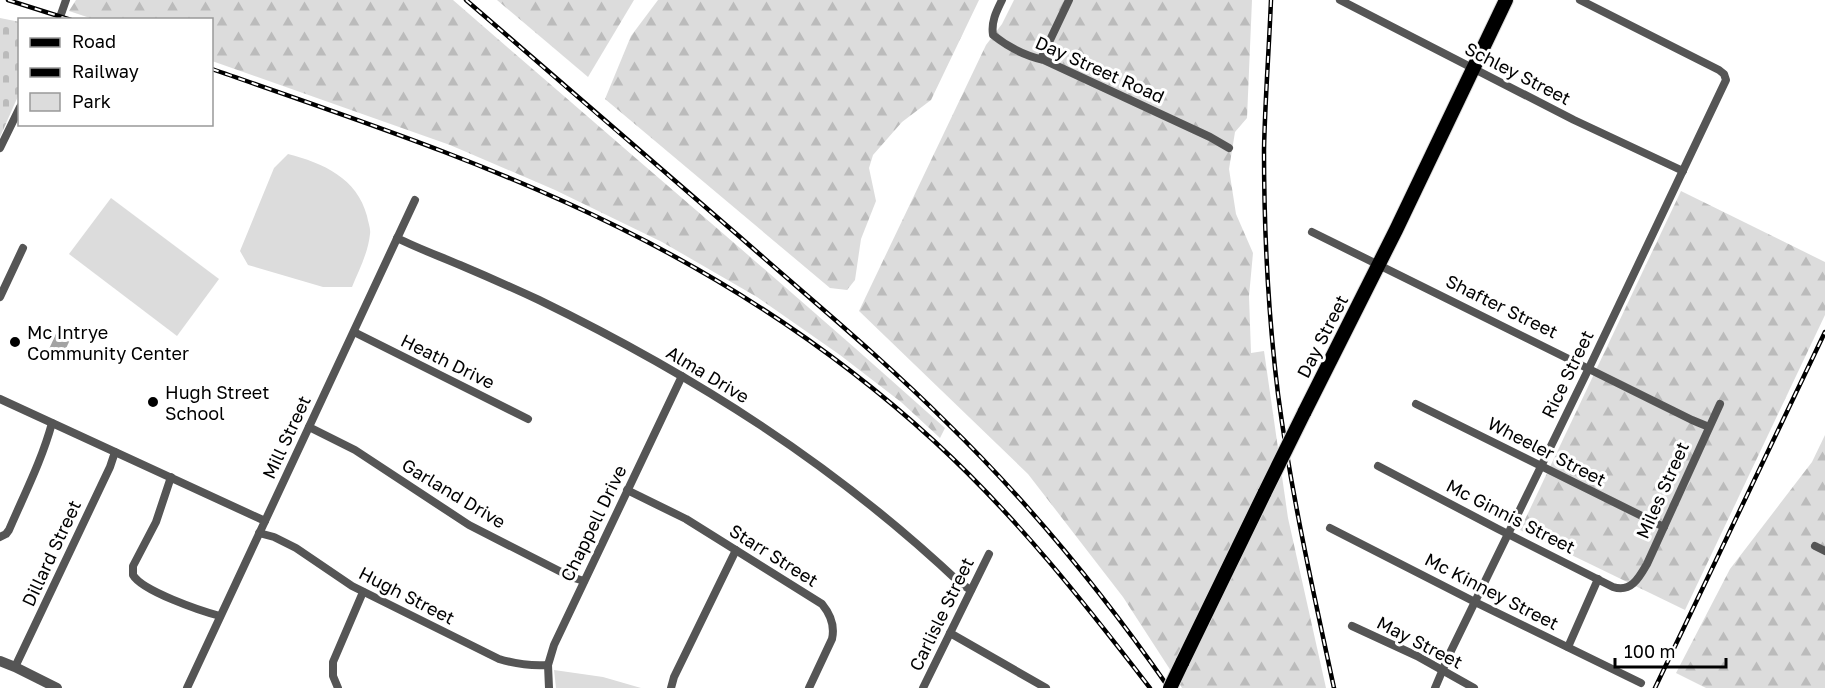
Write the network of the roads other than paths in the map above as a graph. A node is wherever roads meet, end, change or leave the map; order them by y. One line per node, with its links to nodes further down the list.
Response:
1 (66, 0): 7 (street)
2 (1002, 0): 8 (street, Day Street Road)
3 (1069, 0): 8 (street)
4 (1340, 0): 9 (street, Schley Street)
5 (1506, 0): 9 (main road, Day Street)
6 (1580, 0): 13 (street, Rice Street)
7 (60, 18)
8 (1041, 59): 12 (street, Day Street Road)
9 (1473, 69): 13 (street, Schley Street); 18 (main road, Day Street)
10 (18, 110): 11 (street)
11 (0, 148)
12 (1229, 148)
13 (1683, 171): 21 (street, Rice Street)
14 (415, 200): 16 (street, Mill Street)
15 (1312, 232): 18 (street, Shafter Street)
16 (397, 238): 20 (street, Mill Street); 22 (street, Alma Drive)
17 (23, 248): 19 (street)
18 (1378, 265): 21 (street, Shafter Street); 68 (main road, Day Street, bridge)
19 (0, 297)
20 (354, 332): 26 (street, Heath Drive); 28 (street, Mill Street)
21 (1588, 368): 29 (street, Shafter Street); 32 (street, Rice Street)
22 (682, 376): 34 (street, Chappell Drive); 48 (street, Alma Drive)
23 (0, 399): 27 (street)
24 (1416, 404): 32 (street, Wheeler Street)
25 (1720, 404): 29 (street, Miles Street)
26 (528, 419)
27 (52, 423): 30 (street); 40 (street)
28 (309, 427): 35 (street, Mill Street); 46 (street, Garland Drive)
29 (1709, 427): 36 (street, Miles Street)
30 (115, 452): 33 (street); 57 (street, Dillard Street)
31 (1378, 466): 39 (street, Mc Ginnis Street)
32 (1541, 466): 36 (street, Wheeler Street); 39 (street, Rice Street)
33 (171, 477): 35 (street); 51 (street)
34 (627, 490): 42 (street, Starr Street); 46 (street, Chappell Drive)
35 (265, 521): 38 (street, Mill Street)
36 (1664, 527): 47 (street, Miles Street)
37 (1330, 528): 50 (street, Mc Kinney Street)
38 (259, 533): 49 (street, Hugh Street); 51 (street, Mill Street)
39 (1508, 534): 45 (street, Mc Ginnis Street); 50 (street, Rice Street)
40 (2, 536)
41 (1815, 546): 43 (street)
42 (736, 550): 64 (street); 65 (street, Starr Street)
43 (1825, 551)
44 (989, 554): 48 (street, Carlisle Street)
45 (1598, 579): 47 (street, Mc Ginnis Street); 54 (street)
46 (584, 581): 56 (street, Chappell Drive)
47 (1630, 586)
48 (971, 590): 53 (street, Carlisle Street)
49 (363, 592): 56 (street, Hugh Street); 62 (street)
50 (1475, 602): 54 (street, Mc Kinney Street); 58 (street, Rice Street)
51 (220, 616): 61 (street, Mill Street)
52 (1352, 626): 58 (street, May Street)
53 (950, 633): 66 (street, Carlisle Street); 67 (street)
54 (1568, 647): 59 (street, Mc Kinney Street)
55 (0, 661): 57 (street)
56 (548, 665): 63 (street, Chappell Drive)
57 (15, 667): 60 (street)
58 (1442, 671): 69 (street, Rice Street); 70 (street, May Street)
59 (1641, 683)
60 (57, 688)
61 (187, 688)
62 (338, 688)
63 (549, 688)
64 (671, 688)
65 (809, 688)
66 (923, 688)
67 (1046, 688)
68 (1170, 688)
69 (1435, 688)
70 (1474, 688)

